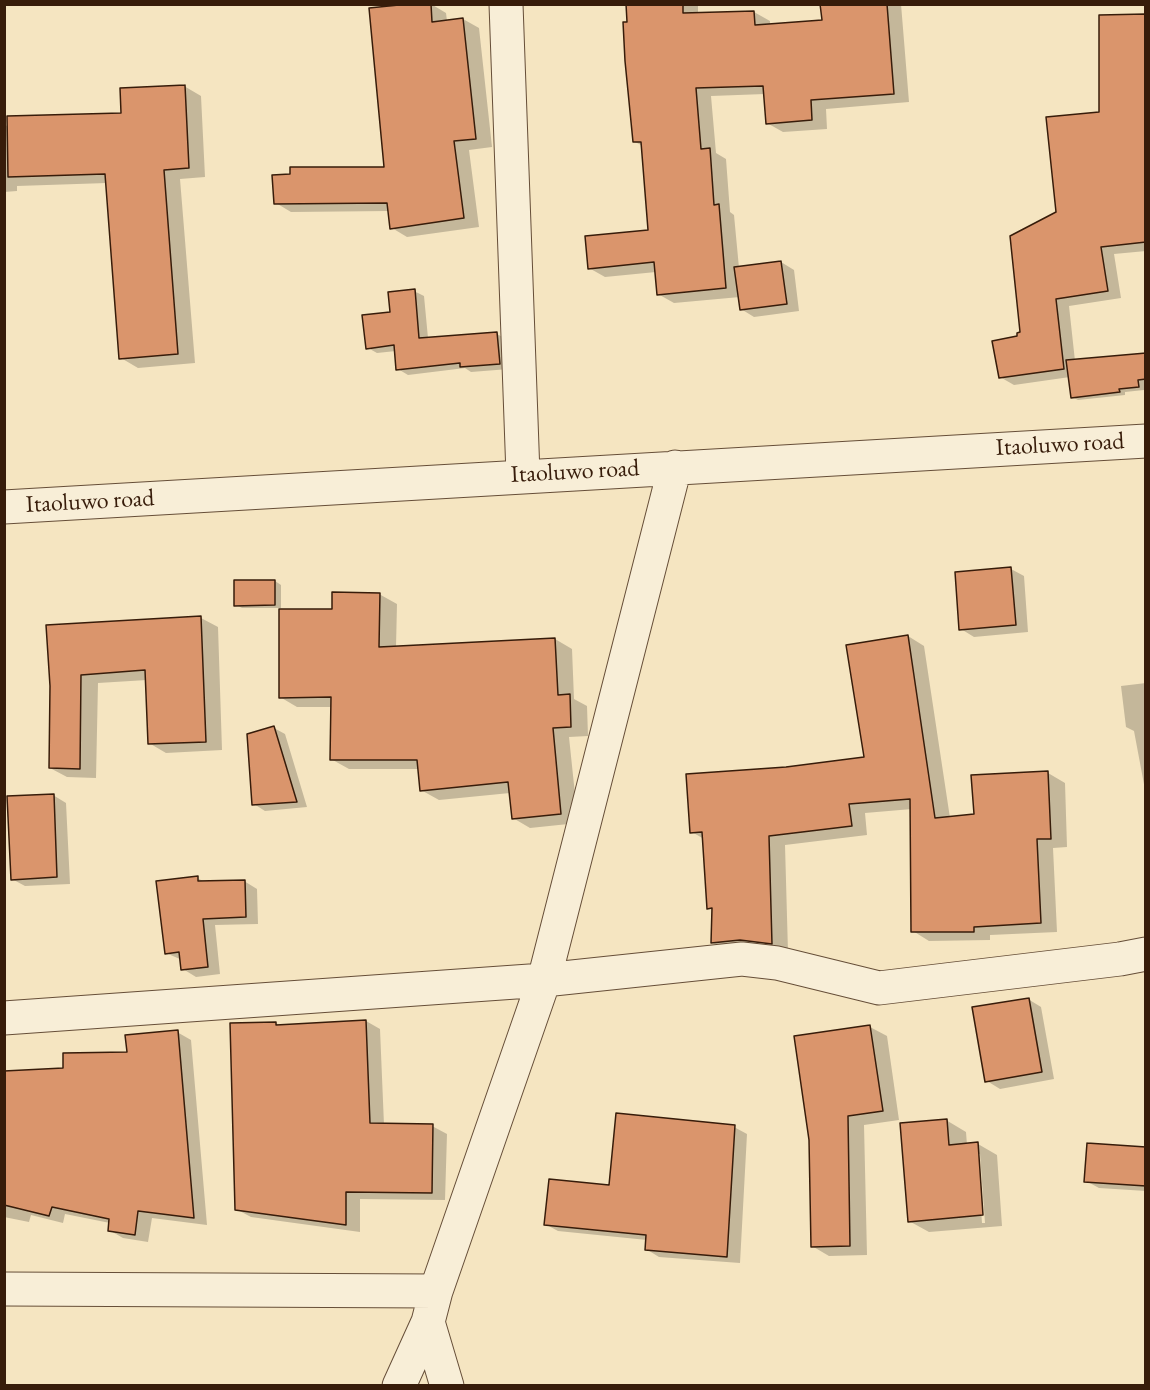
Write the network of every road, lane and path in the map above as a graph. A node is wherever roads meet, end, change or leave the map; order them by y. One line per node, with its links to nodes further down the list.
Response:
1 (506, 4): 4 (street)
2 (1146, 441): 3 (street, Itaoluwo road)
3 (675, 467): 4 (street, Itaoluwo road); 7 (street)
4 (523, 475): 5 (street, Itaoluwo road)
5 (4, 507)
6 (1146, 954): 7 (street)
7 (543, 980): 8 (street); 10 (street)
8 (4, 1018)
9 (4, 1289): 10 (street)
10 (436, 1291): 11 (street)
11 (428, 1322): 12 (street); 13 (street)
12 (399, 1386)
13 (447, 1386)

